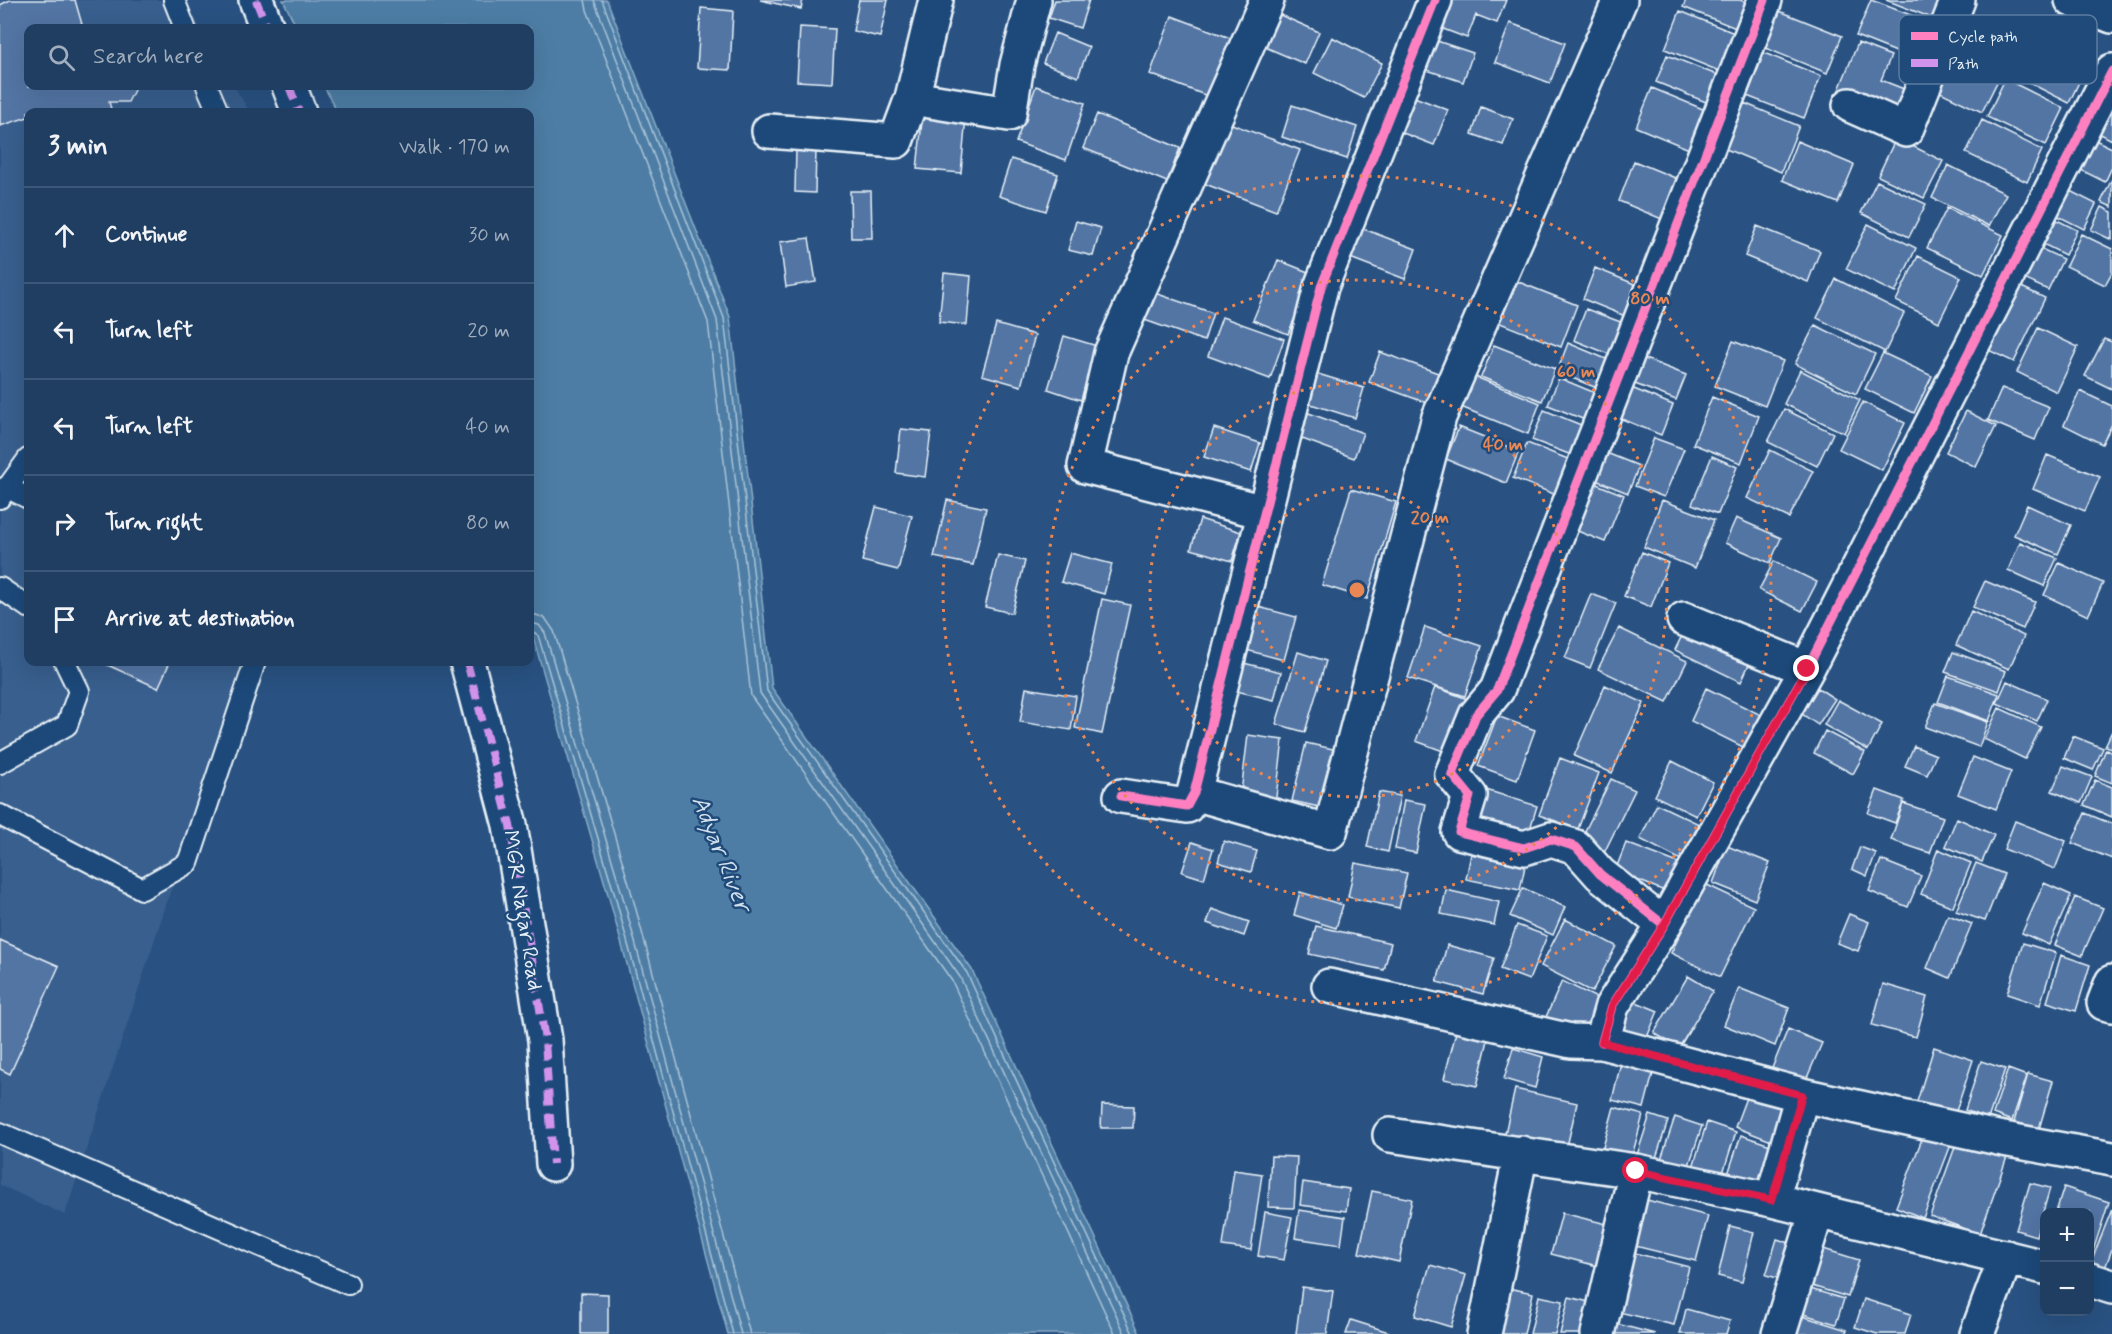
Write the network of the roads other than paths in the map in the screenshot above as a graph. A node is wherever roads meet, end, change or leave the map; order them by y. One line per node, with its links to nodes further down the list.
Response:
1 (174, 0): 13 (lane)
2 (256, 0): 14 (street)
3 (936, 0): 19 (street)
4 (1034, 0): 19 (street)
5 (1267, 0): 27 (street)
6 (1435, 0): 27 (street)
7 (1620, 0): 36 (street)
8 (1765, 0): 39 (street)
9 (1958, 0): 11 (street)
10 (2072, 0): 12 (street)
11 (1952, 15)
12 (2112, 16)
13 (183, 24)
14 (265, 24)
15 (2112, 71): 34 (street)
16 (1924, 84): 20 (street)
17 (209, 90): 21 (lane)
18 (291, 90): 22 (street)
19 (912, 98): 23 (street)
20 (1850, 105)
21 (216, 108)
22 (297, 108)
23 (769, 131)
24 (24, 464): 25 (lane)
25 (3, 493): 26 (lane)
26 (24, 497)
27 (1264, 512): 36 (street)
28 (0, 588): 29 (lane)
29 (24, 604)
30 (1684, 619): 34 (street)
31 (68, 666): 35 (lane)
32 (254, 666): 38 (lane)
33 (468, 666): 49 (street, MGR Nagar Road)
34 (1807, 669): 39 (street)
35 (0, 762)
36 (1194, 794): 37 (street)
37 (1121, 796)
38 (0, 815)
39 (1664, 925): 43 (street)
40 (2112, 982): 42 (street)
41 (1329, 986): 43 (street)
42 (2112, 1005)
43 (1602, 1042): 44 (street)
44 (1802, 1095): 48 (street); 51 (street)
45 (0, 1133): 56 (lane)
46 (1390, 1135): 47 (street)
47 (1521, 1153): 50 (street); 58 (street)
48 (2112, 1159)
49 (553, 1164)
50 (1636, 1171): 51 (street); 59 (street)
51 (1772, 1200): 52 (street)
52 (1817, 1211): 53 (street); 60 (street)
53 (2006, 1257): 54 (street); 61 (street)
54 (2040, 1266)
55 (2094, 1281): 57 (street)
56 (348, 1284)
57 (2112, 1287)
58 (1484, 1334)
59 (1598, 1334)
60 (1779, 1334)
61 (1977, 1334)

